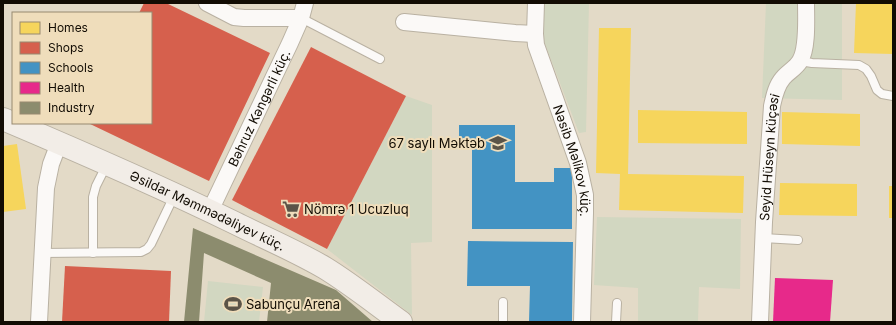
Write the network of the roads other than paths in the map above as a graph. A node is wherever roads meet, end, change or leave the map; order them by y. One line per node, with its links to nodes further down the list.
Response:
1 (207, 3): 4 (street)
2 (536, 3): 6 (street, Nəsib Məlikov küç.)
3 (806, 3): 8 (street, Seyid Hüseyn küçəsi)
4 (303, 10): 7 (lane); 14 (street, Bəhruz Kəngərli küç.)
5 (404, 22): 6 (street)
6 (535, 34): 24 (street, Nəsib Məlikov küç.)
7 (380, 59)
8 (800, 61): 9 (lane); 15 (street, Seyid Hüseyn küçəsi)
9 (893, 96)
10 (15, 124): 11 (street, Əsildar Məmmədəliyev küç.)
11 (59, 143): 12 (street, Əsildar Məmmədəliyev küç.); 17 (street)
12 (107, 163): 13 (street, Əsildar Məmmədəliyev küç.); 18 (lane)
13 (175, 194): 14 (street, Əsildar Məmmədəliyev küç.); 18 (lane)
14 (210, 211): 22 (street, Əsildar Məmmədəliyev küç.)
15 (763, 238): 16 (lane); 26 (street, Seyid Hüseyn küçəsi)
16 (798, 240)
17 (42, 253): 18 (lane); 21 (street)
18 (93, 253)
19 (502, 302): 23 (lane)
20 (617, 303): 25 (lane)
21 (38, 322)
22 (402, 322)
23 (504, 322)
24 (582, 322)
25 (616, 322)
26 (760, 322)

